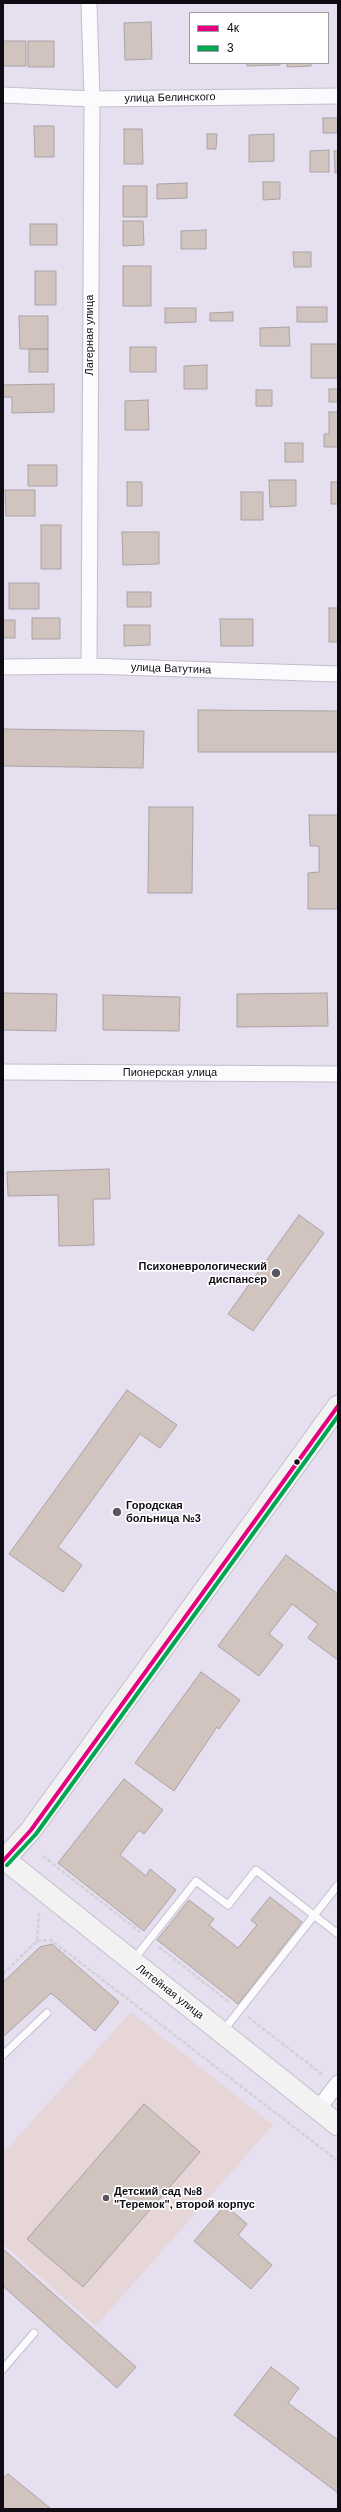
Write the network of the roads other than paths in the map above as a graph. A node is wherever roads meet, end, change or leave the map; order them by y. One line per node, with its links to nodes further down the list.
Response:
1 (89, 3): 4 (street, Лагерная улица)
2 (3, 95): 4 (street, улица Белинского)
3 (338, 96): 4 (street, улица Белинского)
4 (92, 99): 5 (street, Лагерная улица)
5 (89, 666): 6 (street, улица Ватутина); 7 (street, улица Ватутина)
6 (3, 667)
7 (338, 674)
8 (3, 1072): 9 (street, Пионерская улица)
9 (338, 1074)
10 (338, 1406): 11 (street)
11 (3, 1860): 15 (street, Литейная улица)
12 (338, 1885): 13 (lane)
13 (314, 1915): 14 (lane); 15 (lane); 17 (lane)
14 (338, 1934)
15 (132, 1962): 17 (street, Литейная улица)
16 (47, 2013): 18 (lane)
17 (222, 2033): 20 (street, Литейная улица)
18 (3, 2055)
19 (337, 2084): 20 (street)
20 (318, 2109): 21 (street, Литейная улица)
21 (338, 2125)
22 (34, 2333): 23 (lane)
23 (3, 2369)

